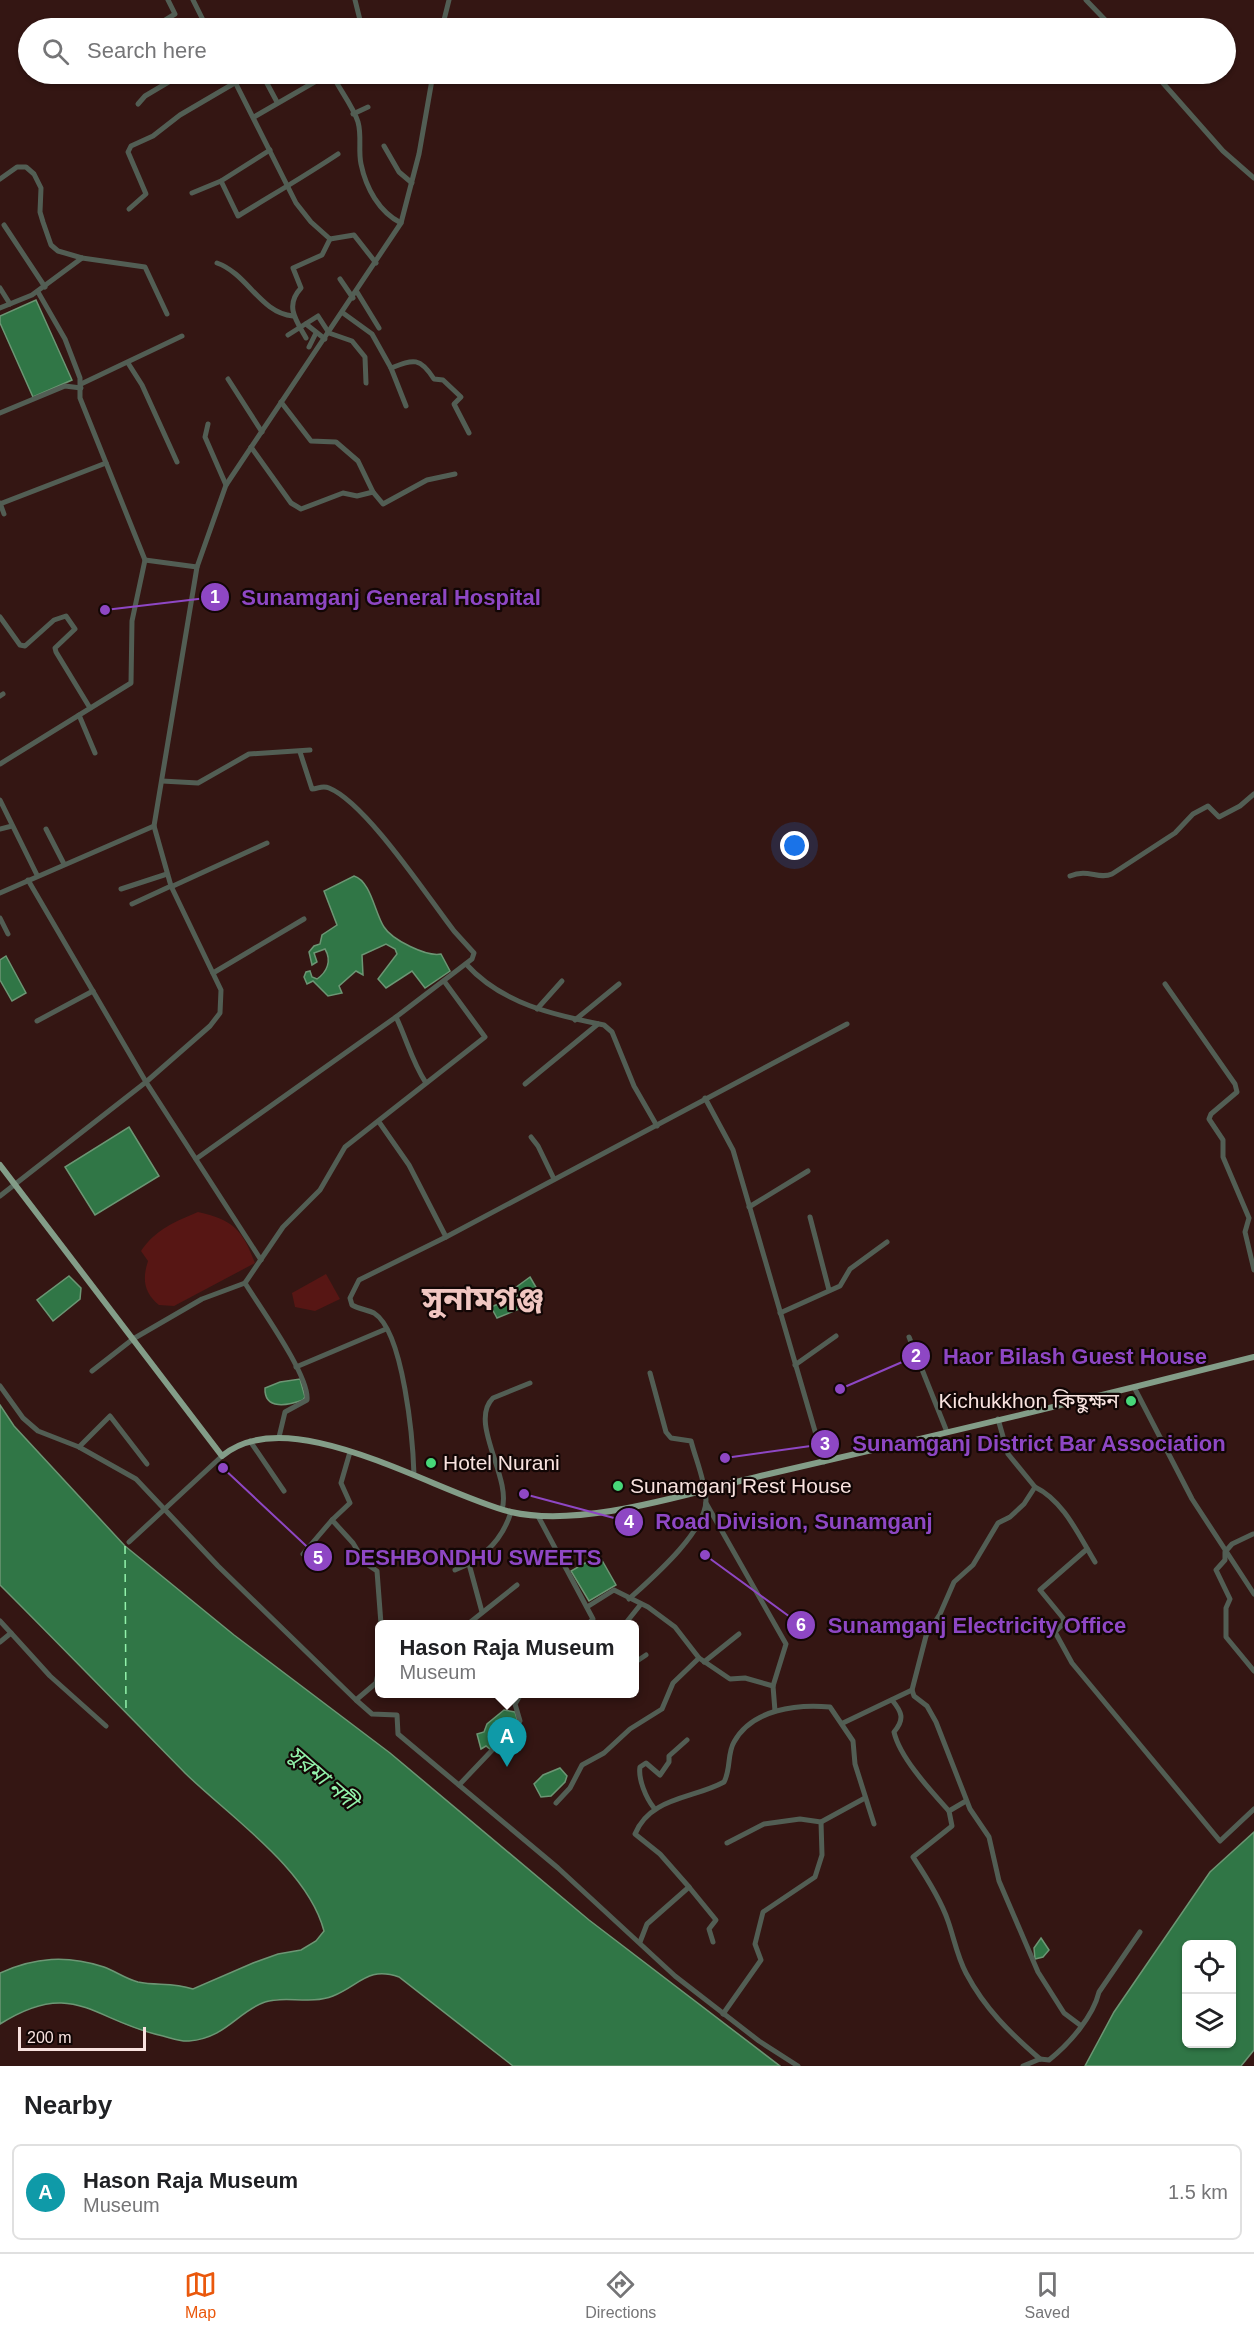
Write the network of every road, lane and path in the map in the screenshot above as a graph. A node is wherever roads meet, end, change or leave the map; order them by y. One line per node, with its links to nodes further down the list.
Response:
1 (168, 0): 6 (street)
2 (193, 0): 7 (street)
3 (355, 0): 8 (street)
4 (449, 0): 9 (street)
5 (1086, 0): 10 (street)
6 (169, 18)
7 (202, 18)
8 (360, 18)
9 (445, 18)
10 (1103, 18)
11 (165, 84): 20 (street)
12 (232, 84): 33 (street)
13 (236, 84): 23 (street)
14 (267, 84): 19 (street)
15 (311, 84): 19 (street)
16 (337, 84): 22 (street)
17 (432, 84): 30 (street)
18 (1164, 84): 27 (street)
19 (277, 102): 23 (street)
20 (138, 104)
21 (368, 107): 22 (street)
22 (353, 114): 34 (street)
23 (254, 117): 25 (street)
24 (384, 146): 30 (street)
25 (270, 150): 29 (street); 31 (street)
26 (338, 154): 31 (street)
27 (1254, 178)
28 (0, 179): 37 (street)
29 (221, 181): 31 (street); 32 (street)
30 (412, 183): 34 (street)
31 (288, 187): 36 (street)
32 (192, 193)
33 (129, 209)
34 (401, 223): 39 (street)
35 (4, 225): 41 (street)
36 (330, 239): 39 (street); 50 (street)
37 (82, 258): 41 (street); 49 (street)
38 (217, 263): 50 (street)
39 (376, 263): 44 (street)
40 (340, 279): 45 (street)
41 (45, 287): 43 (street)
42 (0, 288): 46 (street)
43 (38, 292): 46 (street); 65 (street)
44 (357, 292): 45 (street); 53 (street)
45 (353, 298): 48 (street)
46 (10, 304): 47 (street)
47 (0, 308)
48 (343, 313): 55 (street); 62 (street)
49 (167, 314)
50 (293, 316): 52 (street)
51 (306, 324): 52 (street); 54 (street); 55 (street)
52 (300, 328): 56 (street); 58 (street)
53 (379, 328)
54 (316, 333): 59 (street); 60 (street)
55 (329, 333): 59 (street); 64 (street)
56 (288, 335)
57 (182, 336): 61 (street)
58 (306, 338)
59 (324, 341): 66 (street)
60 (309, 347)
61 (128, 363): 65 (street); 73 (street)
62 (391, 368): 67 (street); 71 (street)
63 (228, 379): 70 (street)
64 (366, 383)
65 (81, 386): 68 (street); 74 (street)
66 (281, 402): 70 (street); 77 (street)
67 (406, 406)
68 (0, 413)
69 (208, 424): 76 (street)
70 (262, 432): 72 (street)
71 (469, 433)
72 (251, 447): 76 (street); 77 (street)
73 (177, 462)
74 (106, 463): 78 (street); 80 (street)
75 (456, 474): 77 (street)
76 (226, 485): 81 (street)
77 (373, 492)
78 (0, 503): 79 (street)
79 (4, 514)
80 (145, 560): 81 (street); 83 (street)
81 (197, 567): 89 (street)
82 (0, 617): 83 (street)
83 (90, 708): 84 (street)
84 (80, 715): 87 (street); 88 (street)
85 (310, 750): 86 (street)
86 (300, 752): 89 (street); 109 (street)
87 (95, 753)
88 (0, 765)
89 (162, 781): 93 (street)
90 (1254, 794): 100 (street)
91 (0, 800): 92 (street)
92 (12, 826): 95 (street); 99 (street)
93 (154, 826): 97 (street); 98 (street)
94 (46, 829): 97 (street)
95 (0, 830)
96 (267, 843): 102 (street)
97 (64, 864): 99 (street)
98 (166, 874): 102 (street); 103 (street)
99 (37, 875): 101 (street)
100 (1070, 876)
101 (28, 880): 104 (street); 115 (street)
102 (172, 886): 105 (street); 110 (street)
103 (121, 889)
104 (0, 893)
105 (132, 904)
106 (0, 918): 108 (street)
107 (304, 919): 110 (street)
108 (8, 934)
109 (466, 964): 111 (street); 116 (street)
110 (213, 973): 122 (street)
111 (444, 981): 117 (street); 123 (street)
112 (562, 981): 116 (street)
113 (619, 984): 119 (street)
114 (1165, 984): 140 (street)
115 (93, 991): 118 (street); 122 (street)
116 (537, 1009): 119 (street)
117 (396, 1017): 123 (street); 129 (street)
118 (37, 1020)
119 (575, 1020): 120 (street)
120 (598, 1024): 124 (street); 127 (street)
121 (847, 1024): 125 (street)
122 (146, 1082): 129 (street); 133 (street)
123 (426, 1083): 126 (street)
124 (525, 1084)
125 (705, 1098): 127 (street); 135 (street)
126 (379, 1122): 137 (street); 139 (street)
127 (657, 1126): 132 (street)
128 (531, 1137): 132 (street)
129 (196, 1160): 139 (street)
130 (0, 1165): 133 (main road)
131 (808, 1171): 135 (street)
132 (554, 1179): 137 (street)
133 (15, 1184): 134 (street); 147 (main road)
134 (0, 1196)
135 (749, 1207): 143 (street)
136 (810, 1216): 142 (street)
137 (446, 1237): 144 (street)
138 (887, 1242): 142 (street)
139 (261, 1260): 141 (street)
140 (1254, 1270)
141 (245, 1283): 147 (street); 150 (street)
142 (829, 1290): 143 (street)
143 (780, 1312): 149 (street)
144 (386, 1329): 150 (street); 165 (street)
145 (836, 1336): 149 (street)
146 (909, 1337): 157 (street)
147 (133, 1339): 151 (street); 162 (main road)
148 (1254, 1357): 155 (main road)
149 (795, 1365): 163 (street)
150 (296, 1367): 158 (street)
151 (92, 1371)
152 (650, 1373): 167 (street)
153 (530, 1383): 171 (street)
154 (0, 1386): 160 (street)
155 (1134, 1388): 156 (main road); 178 (street)
156 (998, 1419): 157 (main road); 166 (street)
157 (947, 1432): 163 (main road)
158 (279, 1437): 159 (main road); 161 (main road)
159 (250, 1441): 162 (main road); 168 (street)
160 (79, 1447): 164 (street); 170 (street)
161 (350, 1452): 165 (main road); 174 (street)
162 (222, 1456): 170 (street)
163 (824, 1462): 167 (main road)
164 (147, 1464)
165 (414, 1475): 171 (main road)
166 (1035, 1488): 177 (street); 203 (street)
167 (704, 1489): 169 (street); 173 (main road)
168 (284, 1491)
169 (706, 1503): 185 (street); 202 (street)
170 (165, 1507): 176 (street); 205 (street)
171 (502, 1509): 172 (main road)
172 (512, 1512): 173 (main road); 181 (street)
173 (538, 1516): 187 (street)
174 (332, 1520): 179 (street); 189 (street)
175 (1253, 1534): 178 (street)
176 (129, 1542)
177 (1088, 1549): 180 (street); 216 (street)
178 (1225, 1552): 184 (street); 200 (street)
179 (303, 1554)
180 (1095, 1562)
181 (469, 1564): 182 (street); 188 (street)
182 (455, 1570)
183 (517, 1585): 188 (street)
184 (1254, 1594)
185 (630, 1599): 186 (street); 187 (street)
186 (641, 1604): 192 (street); 199 (street)
187 (587, 1607): 191 (street)
188 (482, 1612): 190 (street)
189 (381, 1620)
190 (473, 1620)
191 (592, 1620)
192 (629, 1620)
193 (0, 1621): 194 (street)
194 (11, 1633): 196 (street); 209 (street)
195 (739, 1634): 199 (street)
196 (0, 1642)
197 (646, 1655): 198 (street)
198 (639, 1660)
199 (702, 1660): 202 (street); 214 (street)
200 (1254, 1671)
201 (375, 1684): 205 (street)
202 (772, 1686): 207 (street)
203 (912, 1690): 206 (street); 213 (street)
204 (519, 1698): 211 (street)
205 (356, 1700): 211 (street)
206 (892, 1700): 208 (street); 217 (street)
207 (775, 1711): 208 (street); 215 (street)
208 (843, 1723): 212 (street)
209 (106, 1726)
210 (687, 1740): 215 (street)
211 (459, 1785): 223 (street)
212 (865, 1798): 218 (street); 219 (street)
213 (966, 1800): 217 (street); 226 (street)
214 (556, 1803)
215 (654, 1808): 221 (street)
216 (1254, 1809)
217 (949, 1811): 227 (street)
218 (821, 1822): 220 (street); 225 (street)
219 (873, 1824)
220 (727, 1843)
221 (689, 1887): 223 (street); 224 (street)
222 (1140, 1932): 226 (street)
223 (640, 1942): 225 (street)
224 (713, 1942)
225 (723, 2014): 228 (street)
226 (1080, 2025): 227 (street)
227 (1040, 2059): 229 (street)
228 (798, 2066)
229 (1023, 2066)

